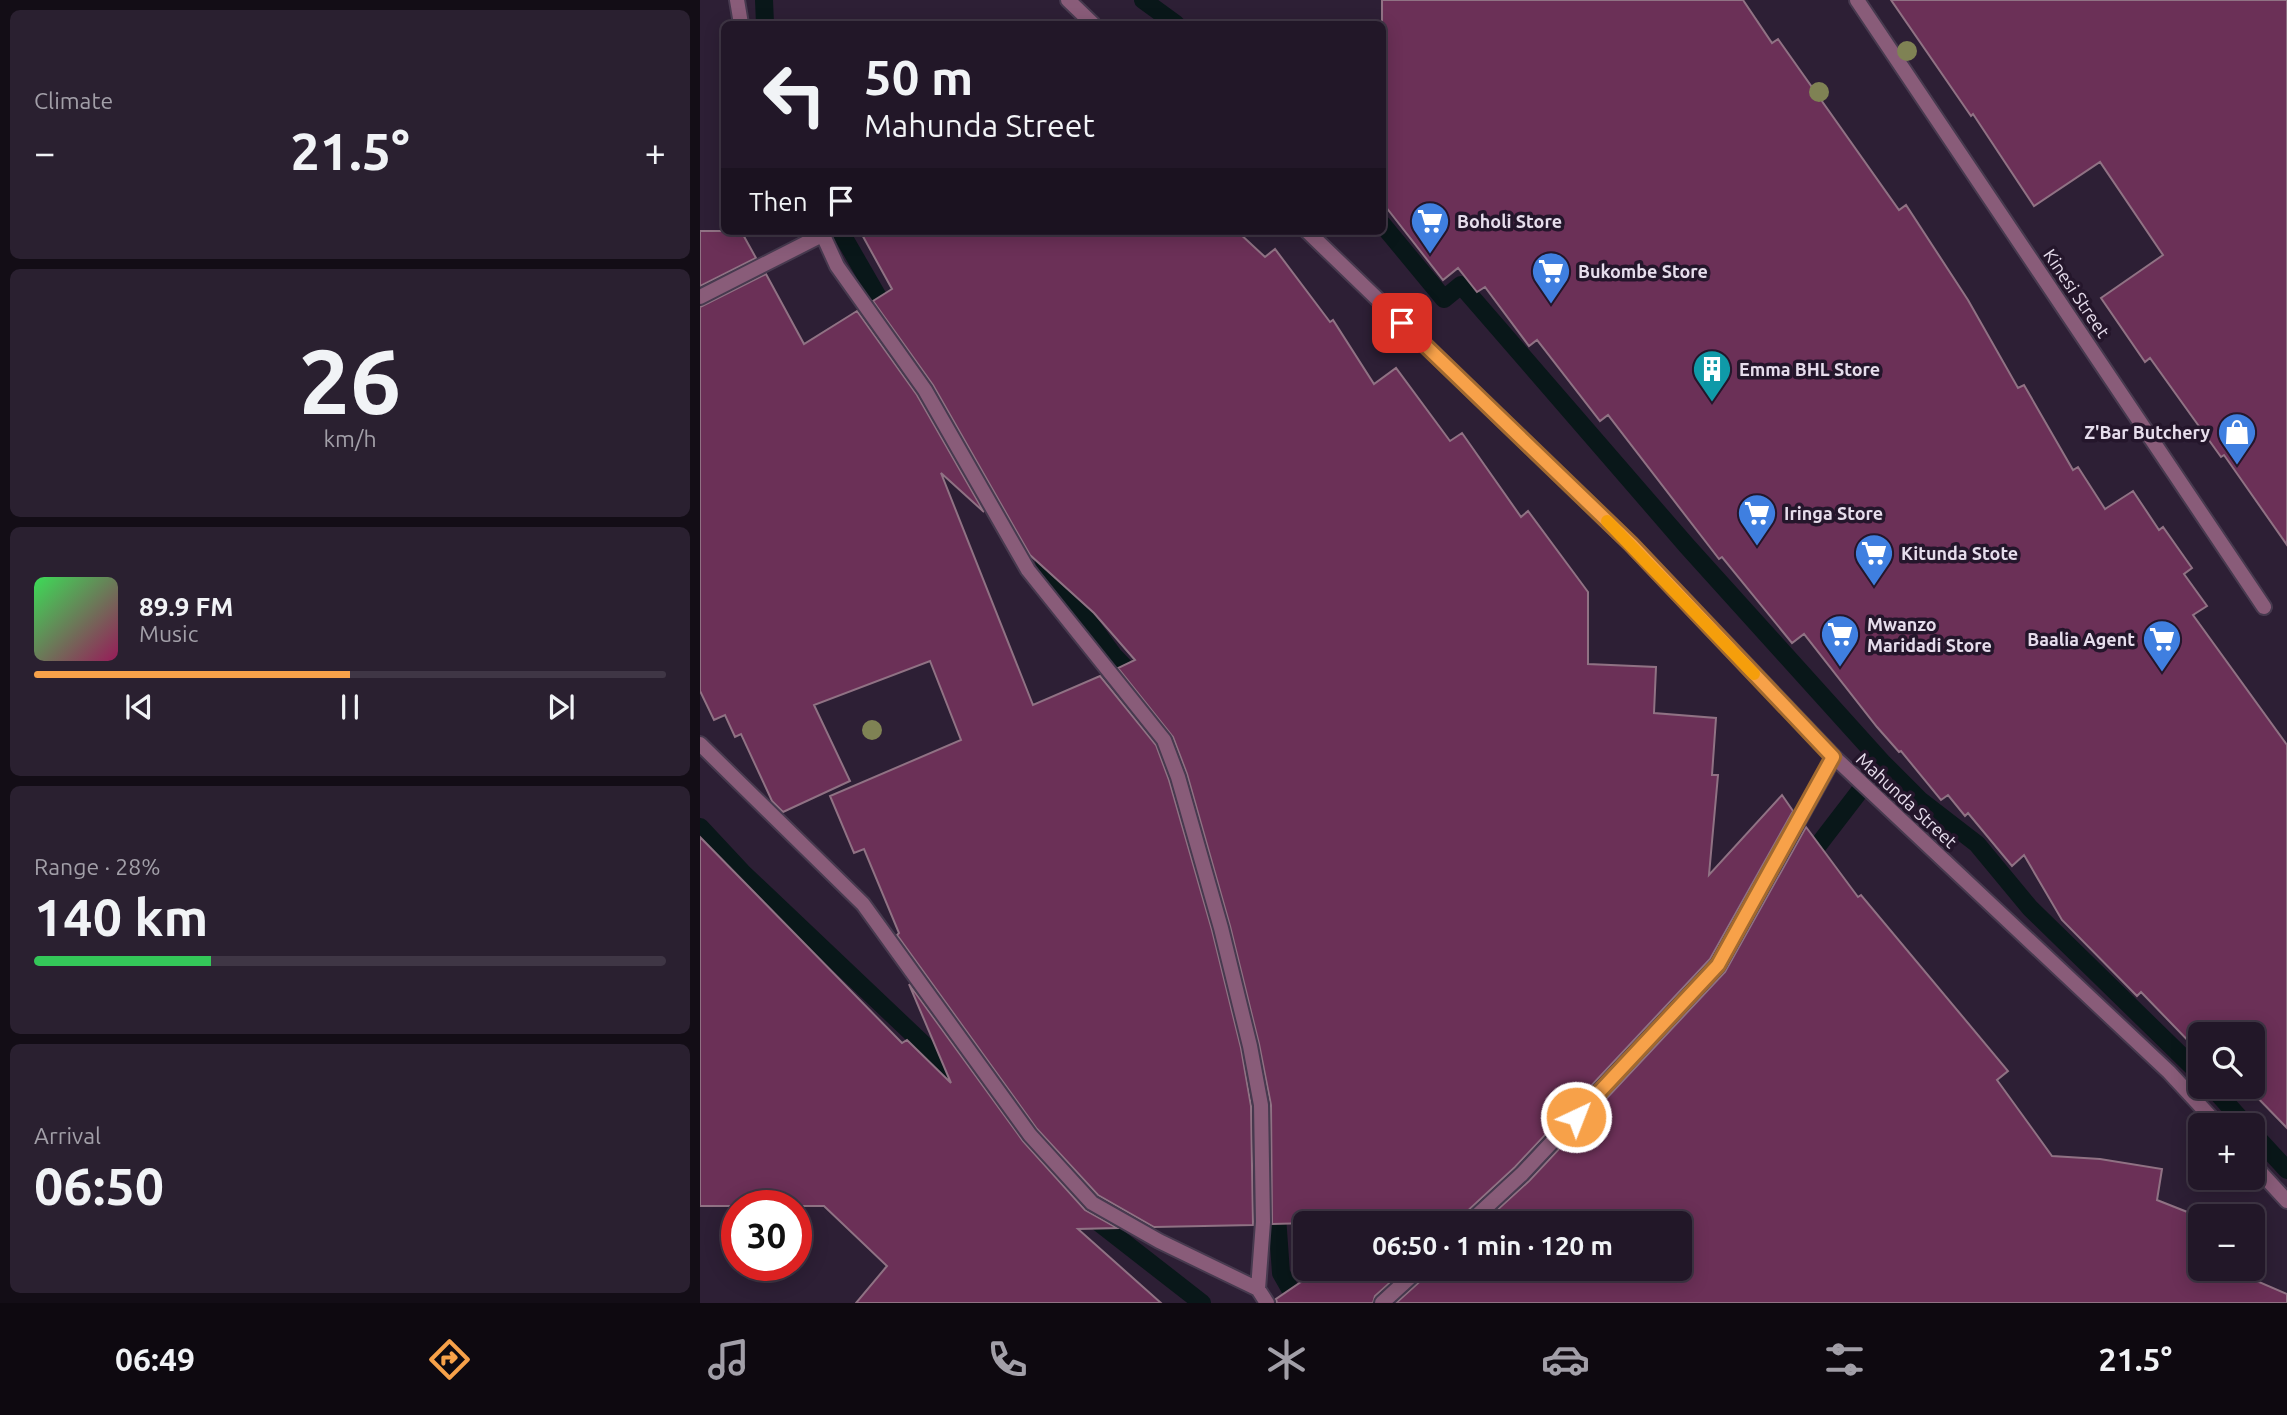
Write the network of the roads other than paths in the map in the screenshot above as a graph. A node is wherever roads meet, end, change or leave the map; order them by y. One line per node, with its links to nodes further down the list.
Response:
1 (737, 0): 4 (street)
2 (1068, 0): 5 (street)
3 (1857, 0): 10 (street, Kinesi Street)
4 (740, 21)
5 (1090, 21)
6 (817, 235): 9 (street)
7 (822, 235): 18 (street)
8 (1311, 235): 12 (street, Mahunda Street)
9 (700, 297)
10 (2264, 607)
11 (700, 744): 18 (street)
12 (1833, 757): 13 (street, Mahunda Street); 16 (street)
13 (2207, 1113)
14 (2265, 1177): 15 (street)
15 (2287, 1201)
16 (1482, 1211)
17 (1406, 1281): 20 (street)
18 (1258, 1289): 19 (street)
19 (1267, 1303)
20 (1382, 1303)

